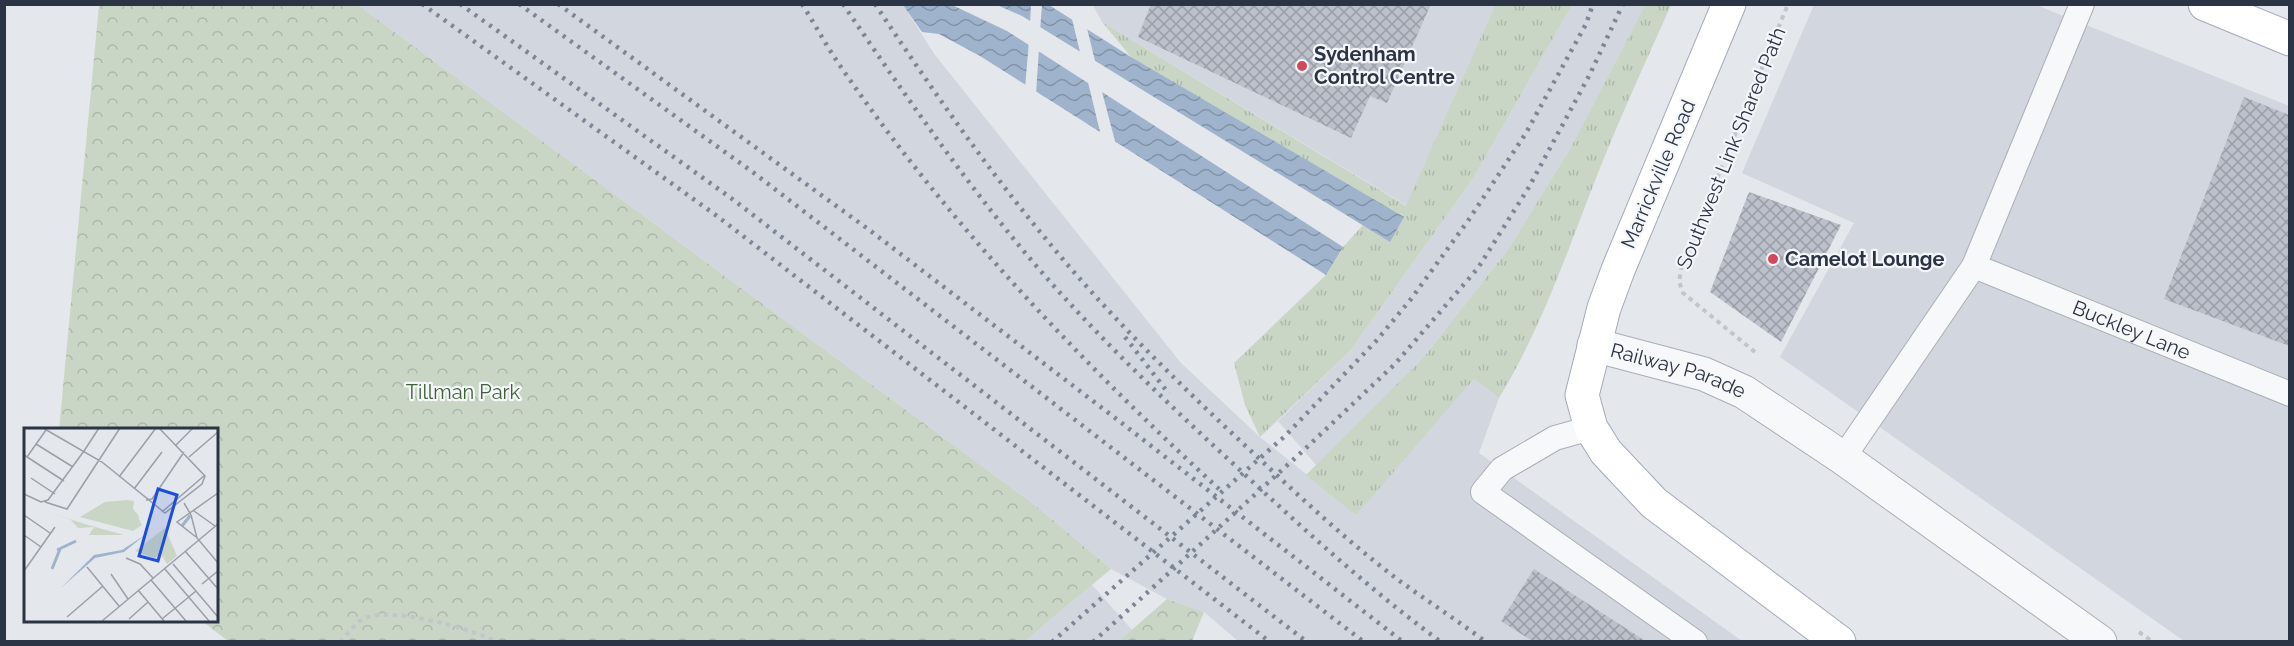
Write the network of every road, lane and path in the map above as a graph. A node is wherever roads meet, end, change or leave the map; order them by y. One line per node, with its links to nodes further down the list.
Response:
1 (1729, 4): 8 (main road, Marrickville Road)
2 (1788, 4): 7 (path, Southwest Link Shared Path)
3 (2082, 4): 6 (lane)
4 (2205, 4): 5 (main road)
5 (2289, 39)
6 (1974, 266): 9 (lane, Buckley Lane); 11 (lane)
7 (1683, 293)
8 (1594, 345): 10 (main road, Railway Parade); 11 (street, Railway Parade)
9 (2289, 394)
10 (1591, 428): 14 (lane); 15 (main road, Railway Parade)
11 (1843, 458): 16 (street, Railway Parade)
12 (340, 642): 13 (path)
13 (498, 642)
14 (1695, 642)
15 (1839, 642)
16 (2100, 642)

